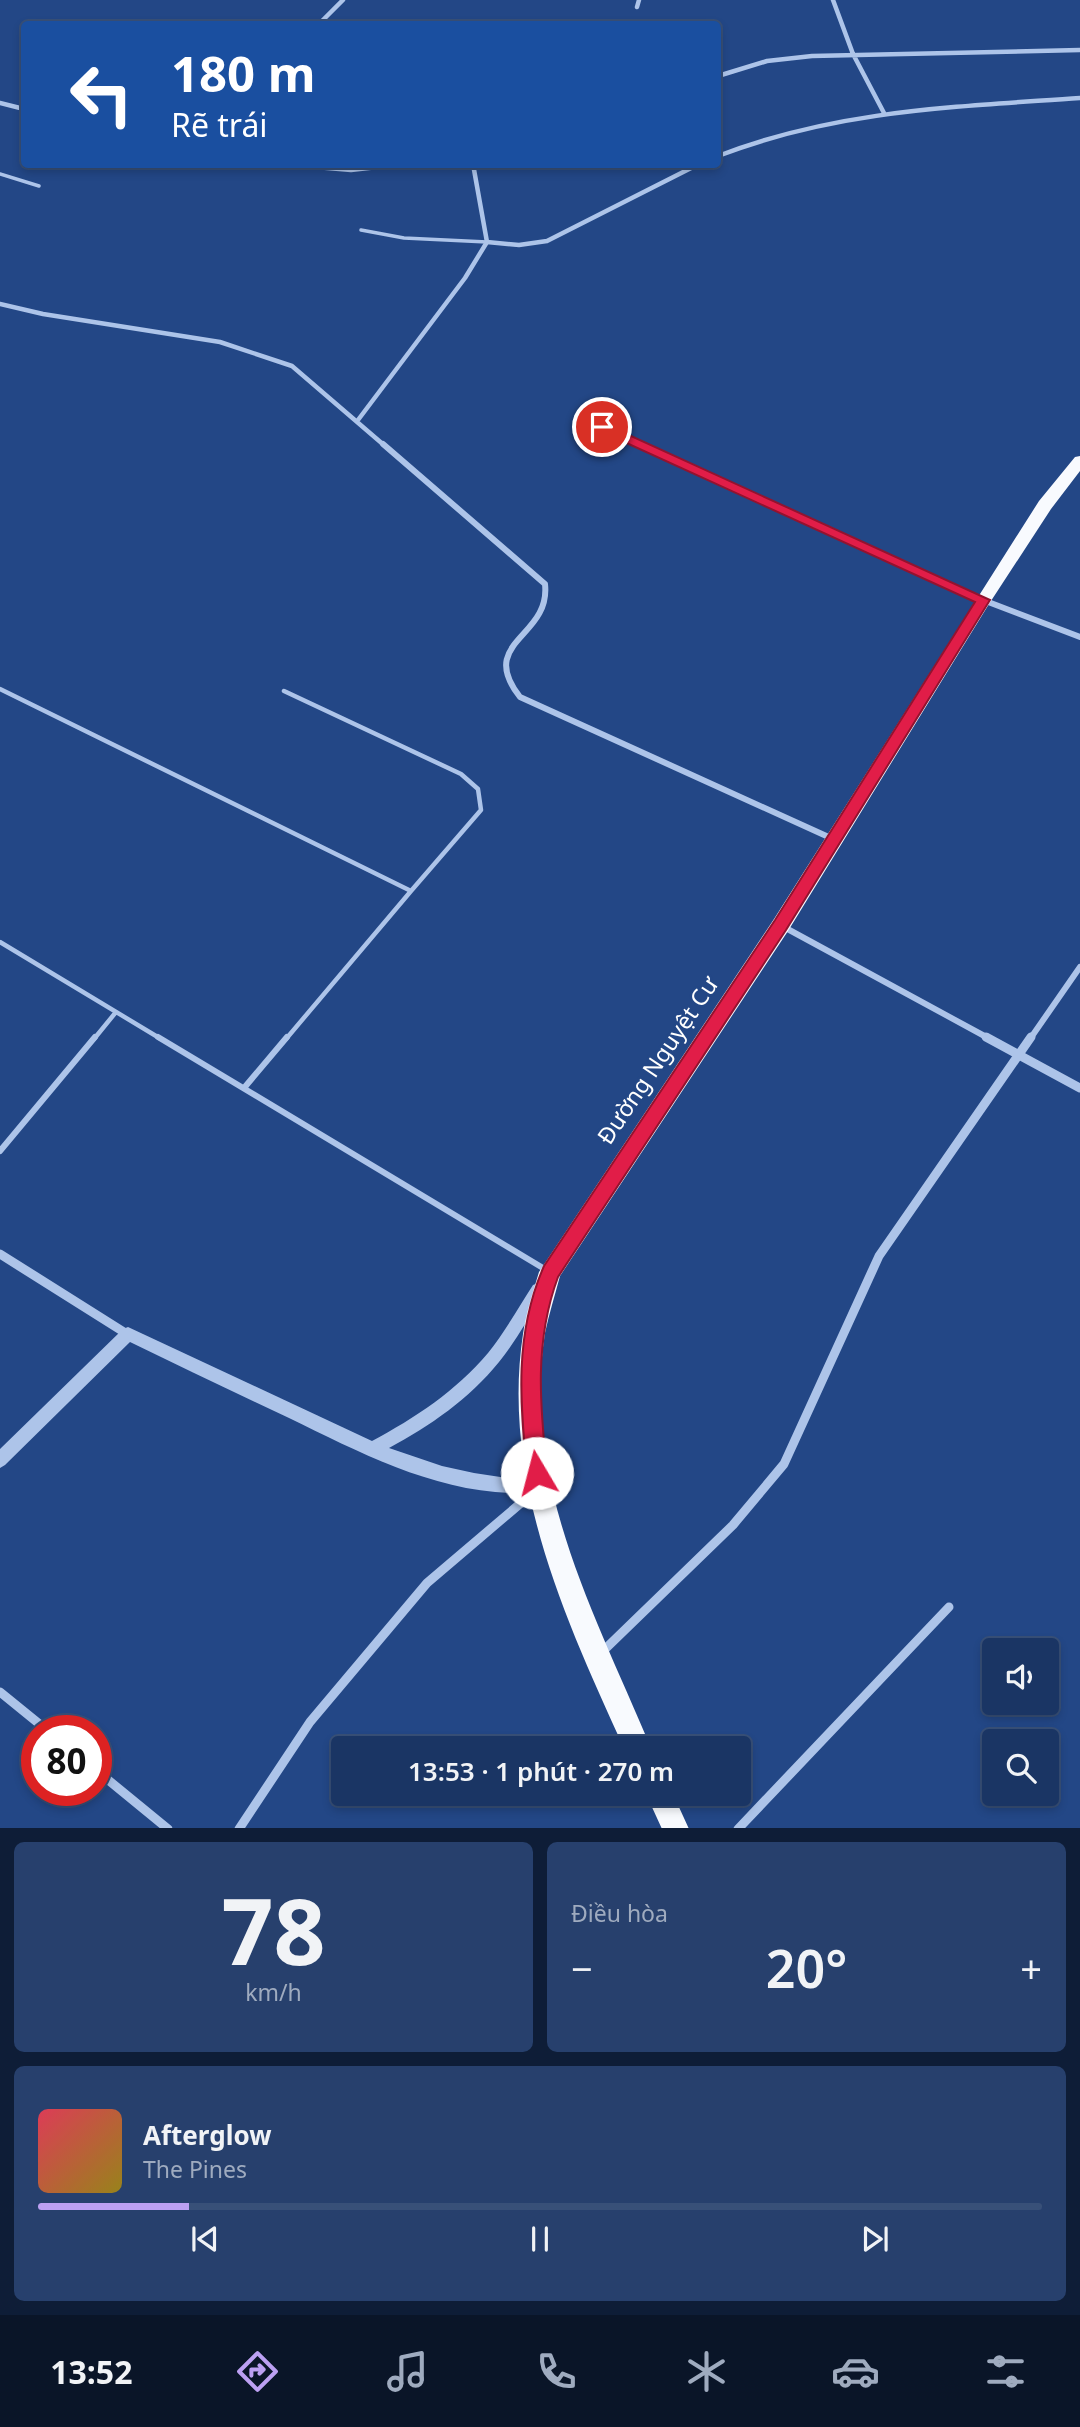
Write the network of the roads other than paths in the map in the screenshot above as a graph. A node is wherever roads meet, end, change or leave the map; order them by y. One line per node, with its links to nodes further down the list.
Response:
1 (343, 0): 5 (street)
2 (639, 0): 4 (street)
3 (833, 0): 7 (street)
4 (637, 7)
5 (322, 21)
6 (1080, 50): 7 (street)
7 (853, 54): 8 (street); 12 (street)
8 (721, 75)
9 (1080, 98): 12 (street)
10 (0, 103): 11 (street)
11 (21, 108)
12 (884, 113): 13 (street)
13 (721, 155)
14 (327, 168): 15 (street)
15 (369, 168)
16 (474, 168): 21 (street)
17 (691, 168): 21 (street)
18 (0, 174): 19 (lane)
19 (39, 186)
20 (360, 230): 21 (lane)
21 (487, 242): 24 (street)
22 (0, 304): 24 (street)
23 (577, 416): 26 (street)
24 (358, 420): 30 (street)
25 (1080, 461): 26 (highway, Đường Nguyệt Cư)
26 (983, 600): 27 (street); 30 (highway, Đường Nguyệt Cư)
27 (1080, 637)
28 (0, 689): 31 (lane)
29 (284, 691): 31 (lane)
30 (833, 839): 32 (highway, Đường Nguyệt Cư)
31 (411, 891): 37 (lane)
32 (780, 925): 36 (street); 41 (highway, Đường Nguyệt Cư)
33 (0, 942): 35 (lane)
34 (1080, 967): 36 (street)
35 (116, 1012): 37 (lane); 39 (lane)
36 (1018, 1055): 38 (street); 47 (street)
37 (244, 1088): 41 (lane)
38 (1080, 1088)
39 (0, 1151)
40 (0, 1254): 42 (street)
41 (550, 1272): 43 (street); 45 (highway, Đường Nguyệt Cư)
42 (128, 1334): 43 (street); 44 (street)
43 (372, 1450): 45 (street)
44 (0, 1460)
45 (541, 1486): 47 (highway, Đường Nguyệt Cư); 54 (street)
46 (949, 1607): 56 (street)
47 (596, 1658): 50 (highway, Đường Nguyệt Cư)
48 (0, 1692): 49 (street)
49 (28, 1715)
50 (632, 1736)
51 (112, 1783): 53 (street)
52 (665, 1806): 55 (highway)
53 (167, 1828)
54 (240, 1828)
55 (676, 1828)
56 (739, 1828)

